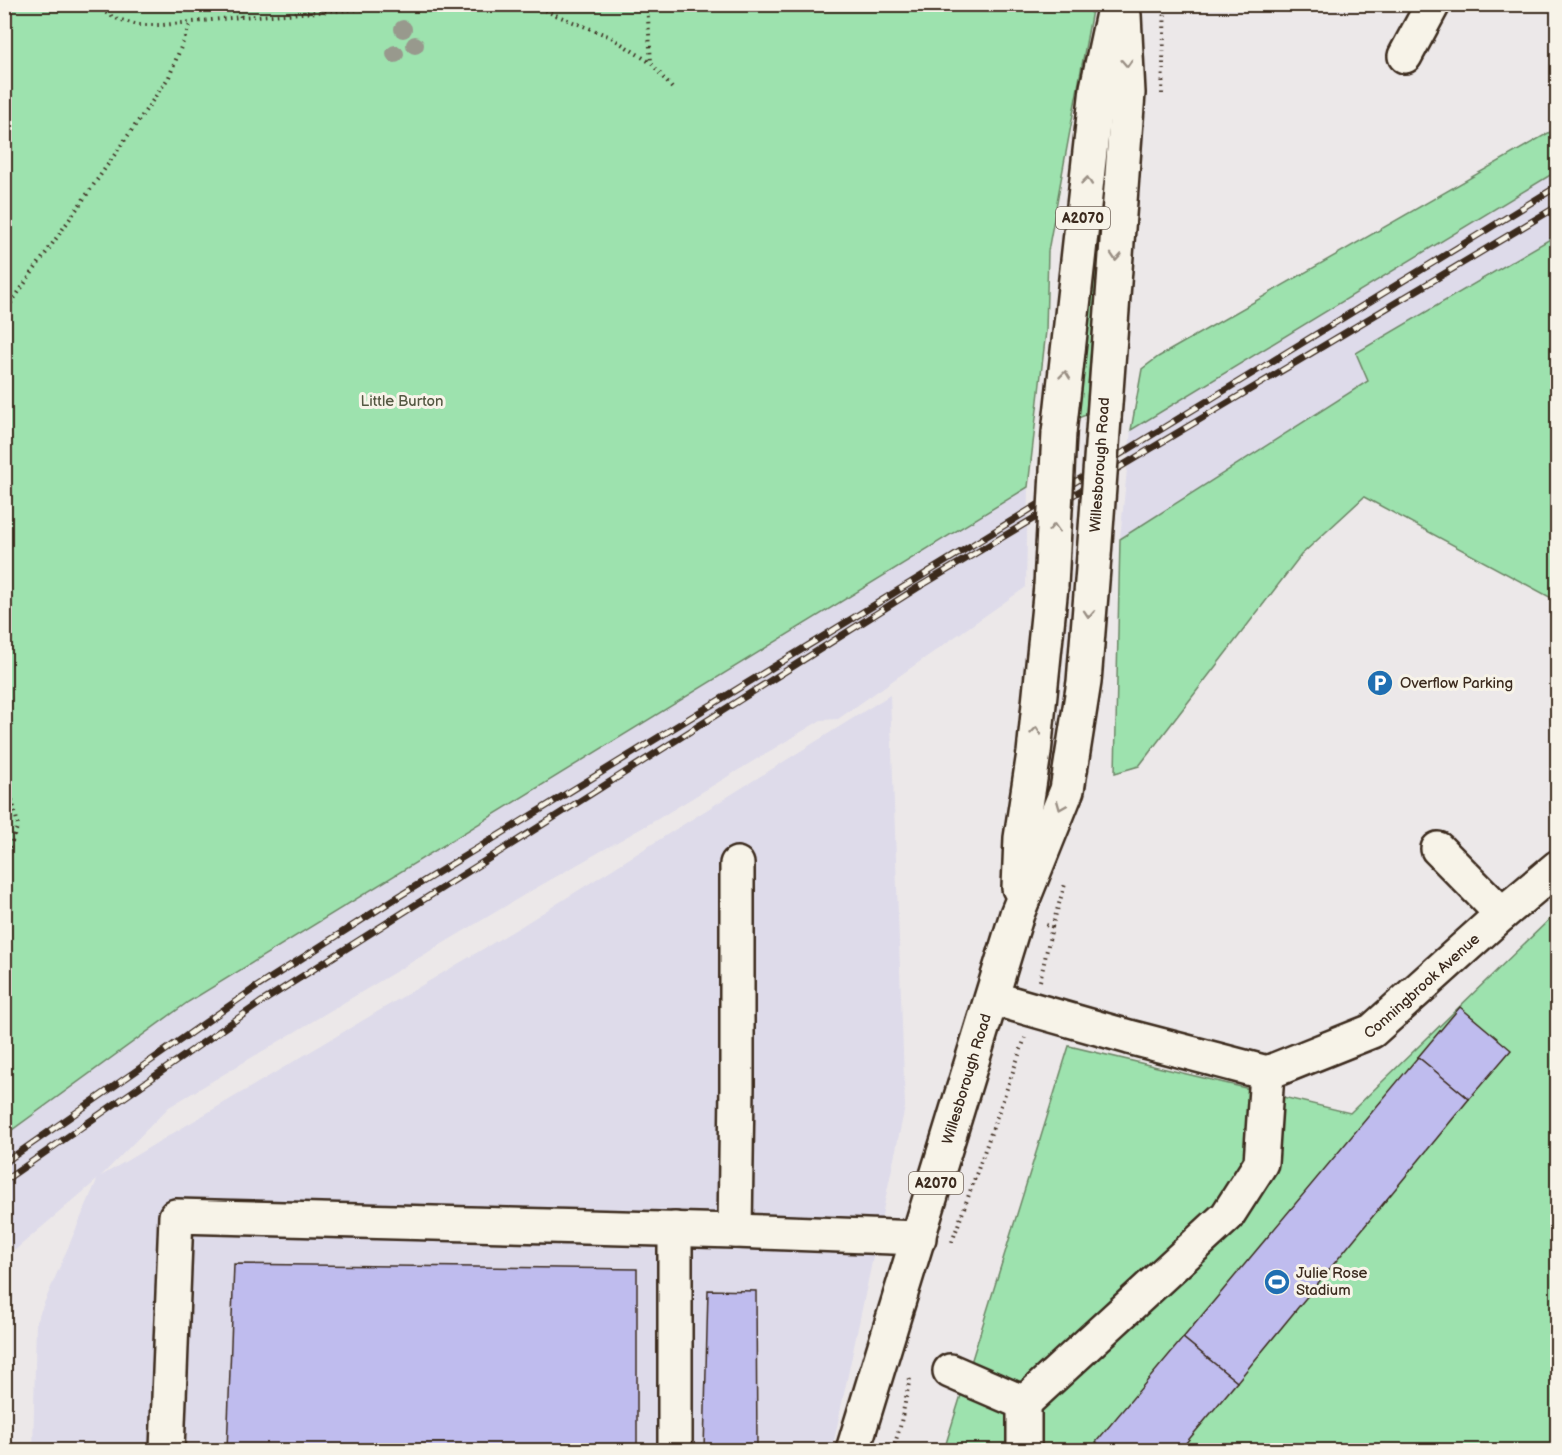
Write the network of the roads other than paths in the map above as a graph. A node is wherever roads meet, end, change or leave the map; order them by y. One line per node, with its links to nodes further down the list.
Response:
1 (1115, 4): 8 (main road, Willesborough Road / A2070, one-way to 1, bridge)
2 (1124, 4): 8 (main road, Willesborough Road / A2070, one-way to 8, bridge)
3 (1433, 4): 4 (main road)
4 (1405, 56)
5 (1438, 849): 9 (main road)
6 (737, 864): 13 (main road)
7 (1557, 867): 9 (main road, Conningbrook Avenue)
8 (1017, 914): 10 (main road, Willesborough Road / A2070)
9 (1502, 914): 11 (main road, Conningbrook Avenue)
10 (992, 998): 11 (main road); 14 (main road, Willesborough Road / A2070)
11 (1267, 1072): 16 (main road)
12 (675, 1229): 13 (main road); 17 (main road); 18 (main road)
13 (735, 1231): 14 (main road)
14 (919, 1238): 19 (main road, Willesborough Road / A2070)
15 (950, 1371): 16 (main road)
16 (1024, 1403): 20 (main road)
17 (167, 1450)
18 (675, 1450)
19 (853, 1450)
20 (1024, 1450)

